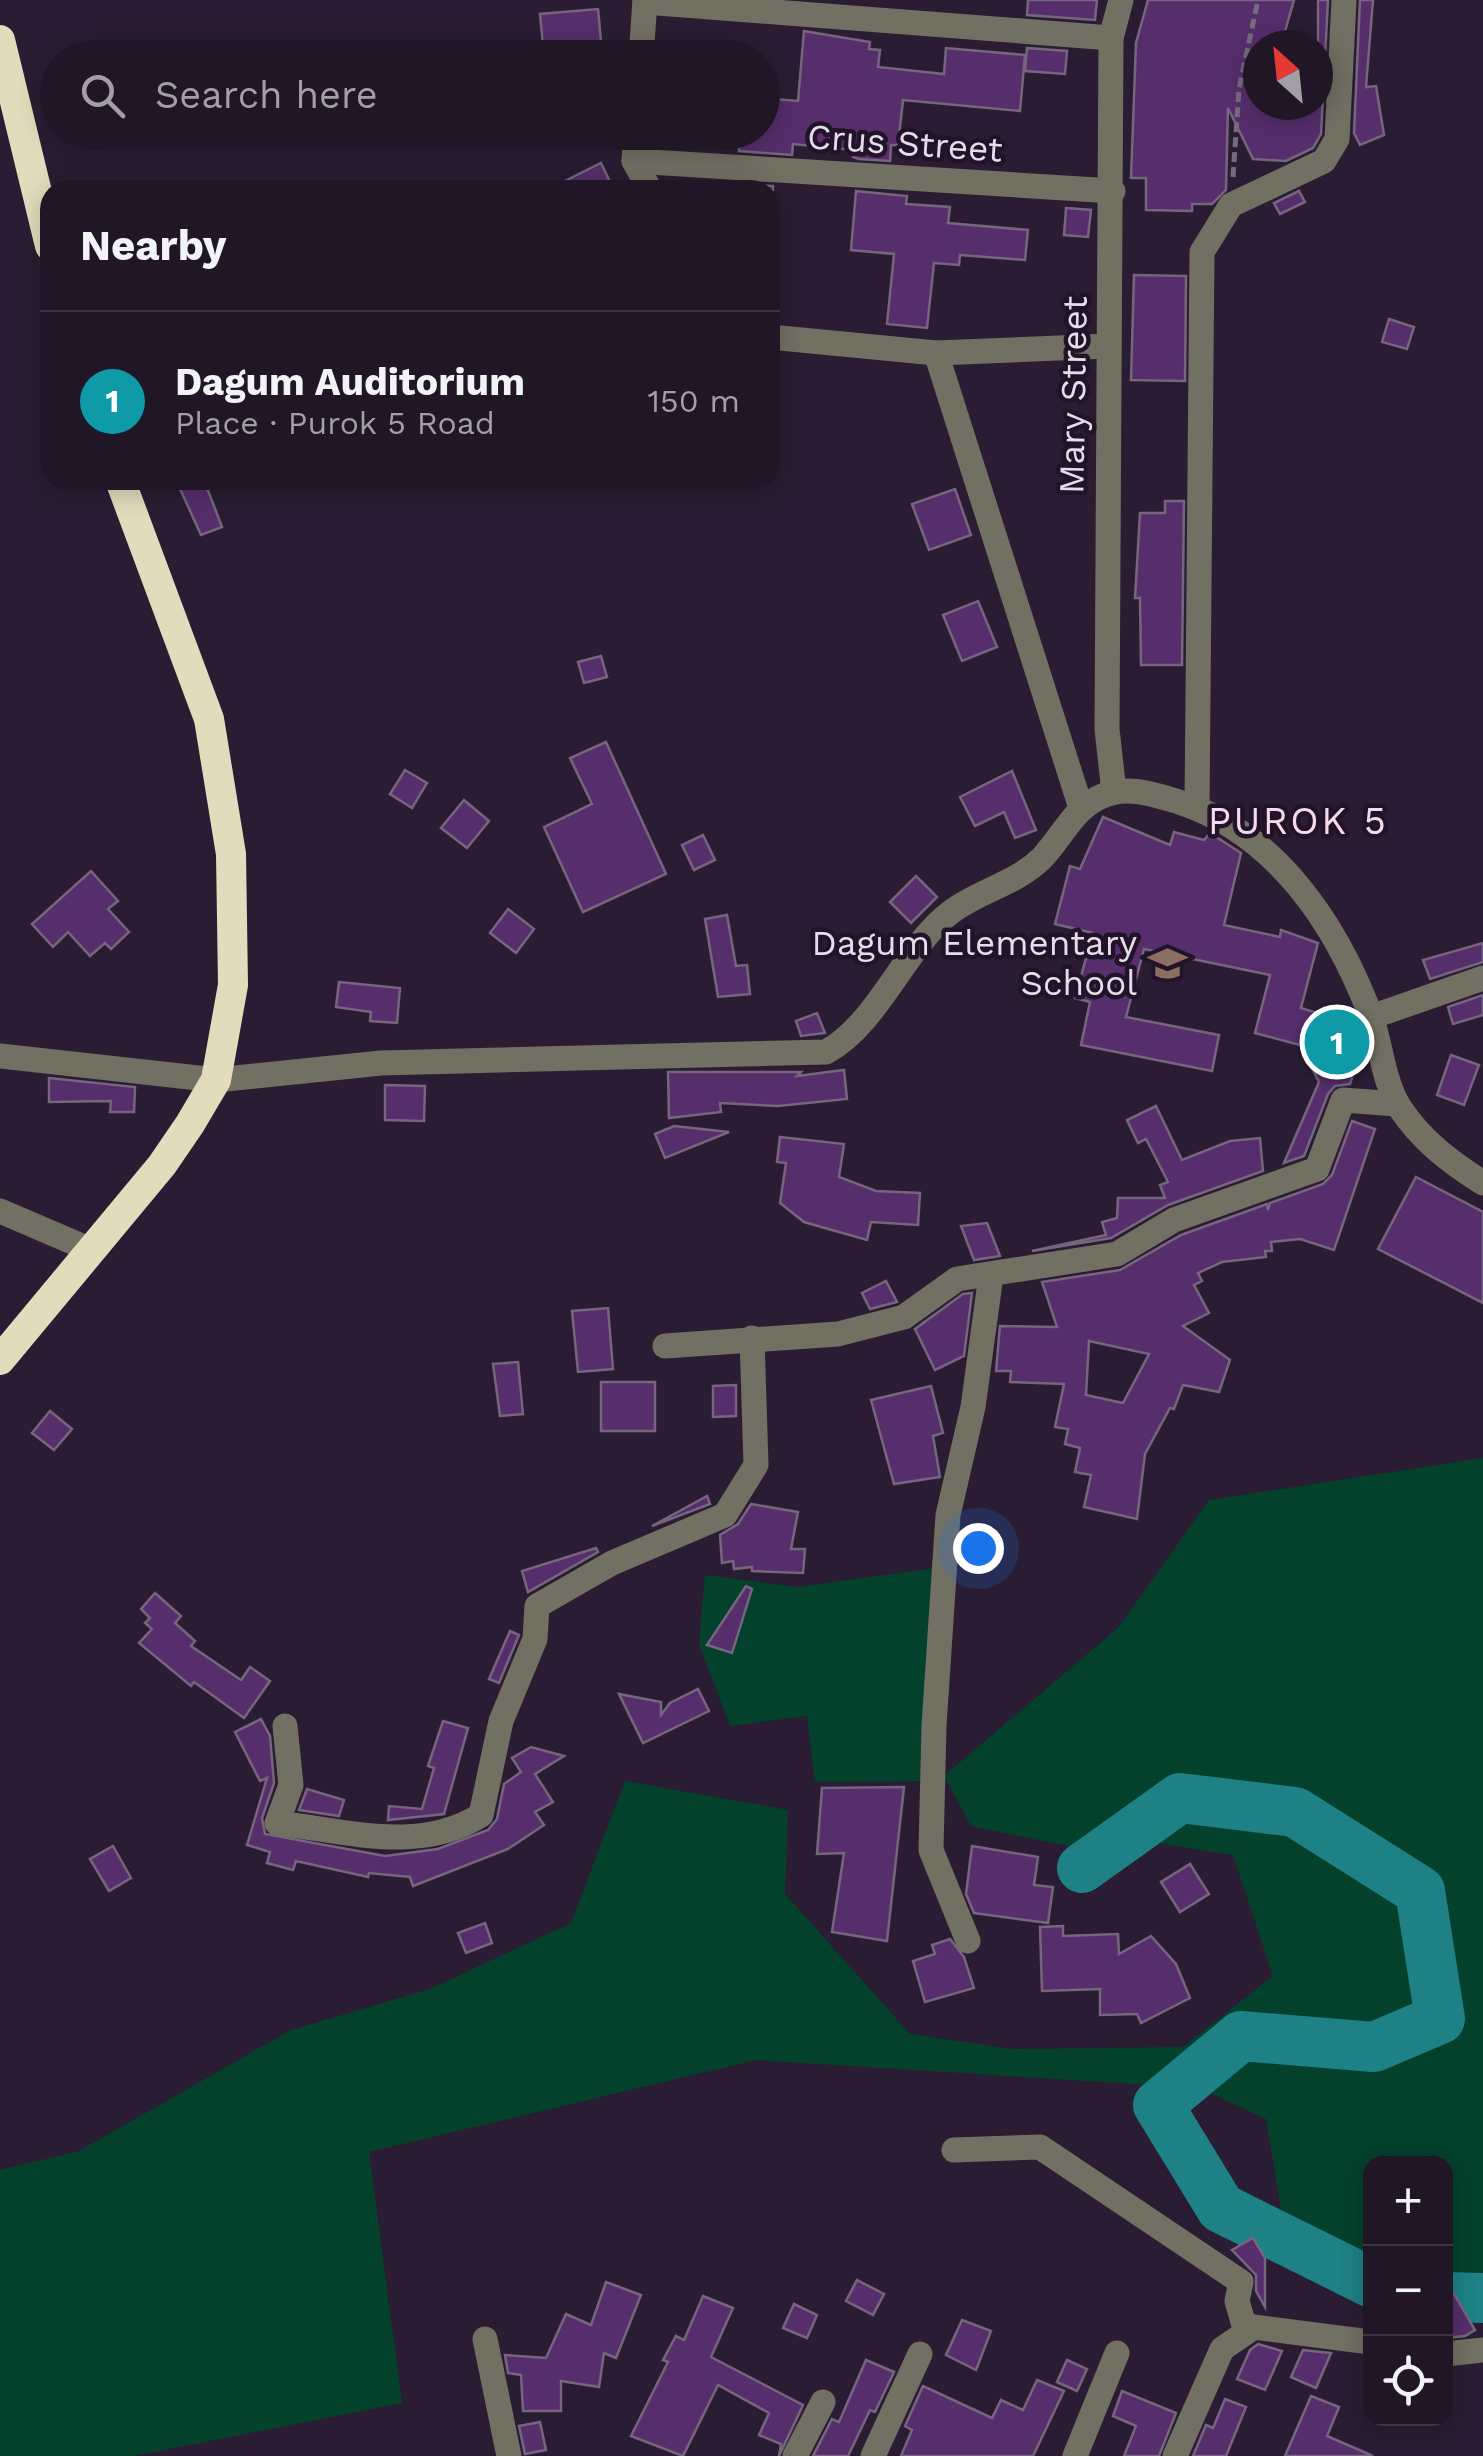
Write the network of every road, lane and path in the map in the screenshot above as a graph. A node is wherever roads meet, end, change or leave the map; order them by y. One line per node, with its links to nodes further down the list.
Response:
1 (1121, 0): 5 (street, Mary Street)
2 (1258, 0): 13 (path)
3 (1344, 0): 13 (street)
4 (645, 1): 5 (street); 7 (street)
5 (1112, 38): 11 (street, Mary Street)
6 (0, 40): 12 (highway)
7 (642, 40)
8 (635, 150): 9 (street)
9 (634, 161): 10 (street); 11 (street, Crus Street)
10 (644, 180)
11 (1112, 191): 15 (street, Mary Street)
12 (40, 205)
13 (1231, 205): 20 (street)
14 (780, 338): 16 (street)
15 (1107, 346): 16 (street); 18 (street, Mary Street)
16 (936, 353): 19 (street)
17 (124, 490): 24 (highway)
18 (1114, 792): 19 (street); 20 (street)
19 (1082, 808): 24 (street)
20 (1197, 808): 22 (street)
21 (1483, 978): 22 (street)
22 (1371, 1017): 25 (street)
23 (0, 1056): 24 (street)
24 (216, 1080): 28 (highway)
25 (1397, 1104): 26 (street); 29 (street)
26 (1483, 1183)
27 (0, 1211): 28 (street)
28 (91, 1250): 32 (highway)
29 (991, 1276): 30 (street); 34 (street)
30 (752, 1338): 31 (street); 33 (street)
31 (666, 1346)
32 (0, 1360)
33 (285, 1726)
34 (968, 1941)
35 (954, 2150): 36 (street)
36 (1246, 2332): 38 (street); 48 (street)
37 (485, 2339): 44 (street)
38 (1363, 2341)
39 (1483, 2350): 41 (street)
40 (1117, 2352): 47 (street)
41 (1453, 2353)
42 (920, 2354): 46 (street)
43 (822, 2402): 45 (street)
44 (509, 2456)
45 (795, 2456)
46 (873, 2456)
47 (1075, 2456)
48 (1175, 2456)

